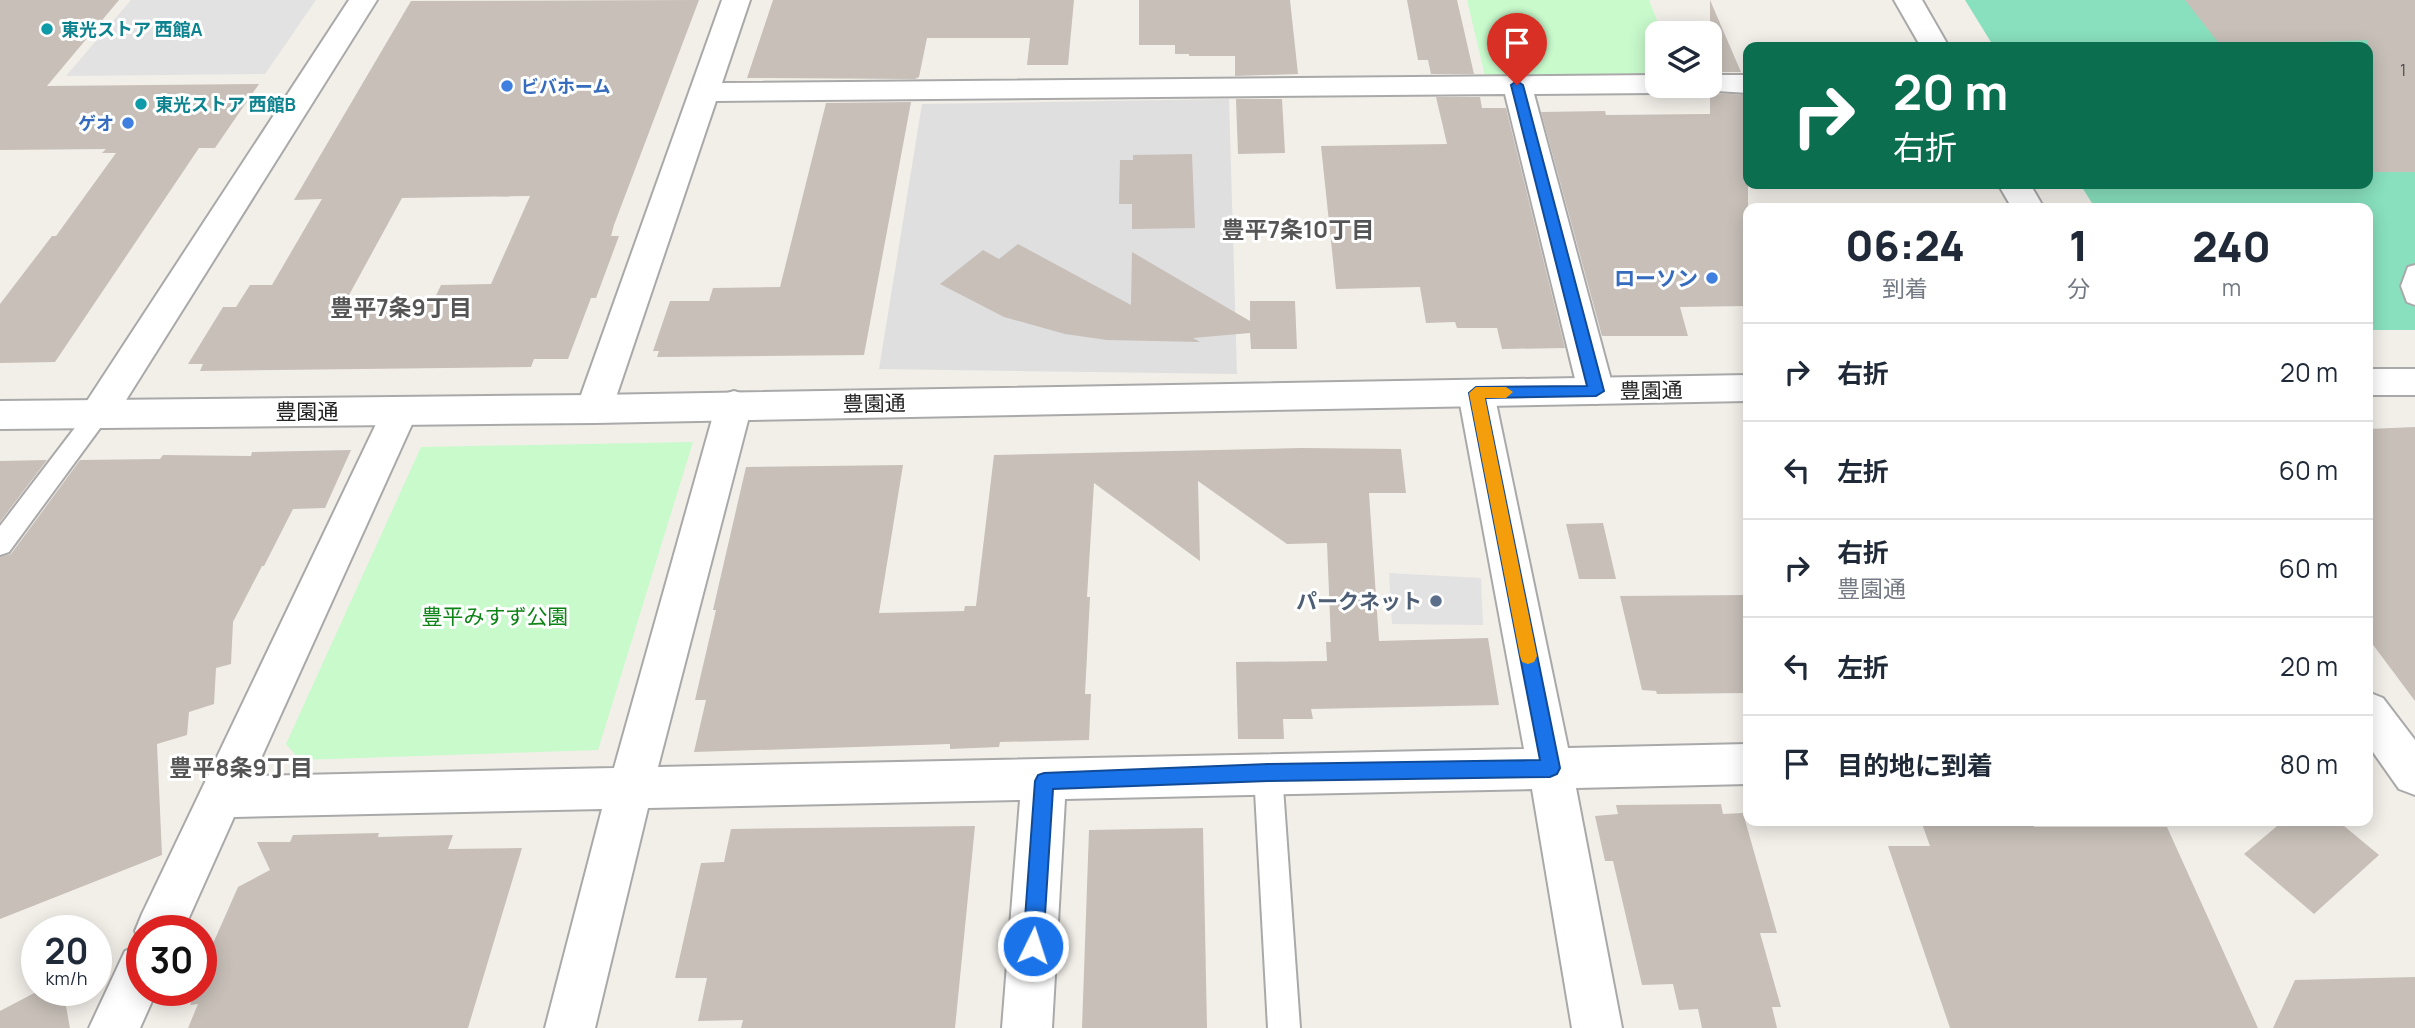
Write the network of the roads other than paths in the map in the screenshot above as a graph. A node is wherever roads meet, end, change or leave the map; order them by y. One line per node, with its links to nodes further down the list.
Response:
1 (363, 0): 20 (street)
2 (736, 0): 9 (street)
3 (1908, 0): 4 (street)
4 (1932, 42)
5 (1645, 84): 8 (street)
6 (1722, 84): 7 (street)
7 (1743, 84)
8 (1517, 85): 9 (street); 15 (street)
9 (705, 92): 18 (street)
10 (2415, 272): 11 (lane)
11 (2415, 298)
12 (2373, 382): 13 (street)
13 (2415, 382)
14 (1743, 388): 15 (street, 豊園通)
15 (1596, 391): 16 (street, 豊園通)
16 (1476, 393): 17 (street, 豊園通); 26 (street)
17 (734, 405): 18 (street, 豊園通); 29 (street)
18 (594, 409): 19 (street, 豊園通)
19 (400, 411): 20 (street, 豊園通); 30 (street)
20 (98, 414): 21 (street, 豊園通); 22 (lane)
21 (0, 415)
22 (0, 545)
23 (2373, 721): 24 (street)
24 (2393, 759)
25 (1743, 764): 26 (street)
26 (1550, 768): 27 (street); 37 (street)
27 (1268, 773): 28 (street); 36 (lane)
28 (1044, 781): 29 (street); 35 (street)
29 (630, 789): 30 (street); 34 (street)
30 (221, 797): 31 (street)
31 (166, 915)
32 (126, 1002): 33 (street)
33 (114, 1028)
34 (570, 1028)
35 (1027, 1028)
36 (1284, 1028)
37 (1597, 1028)

